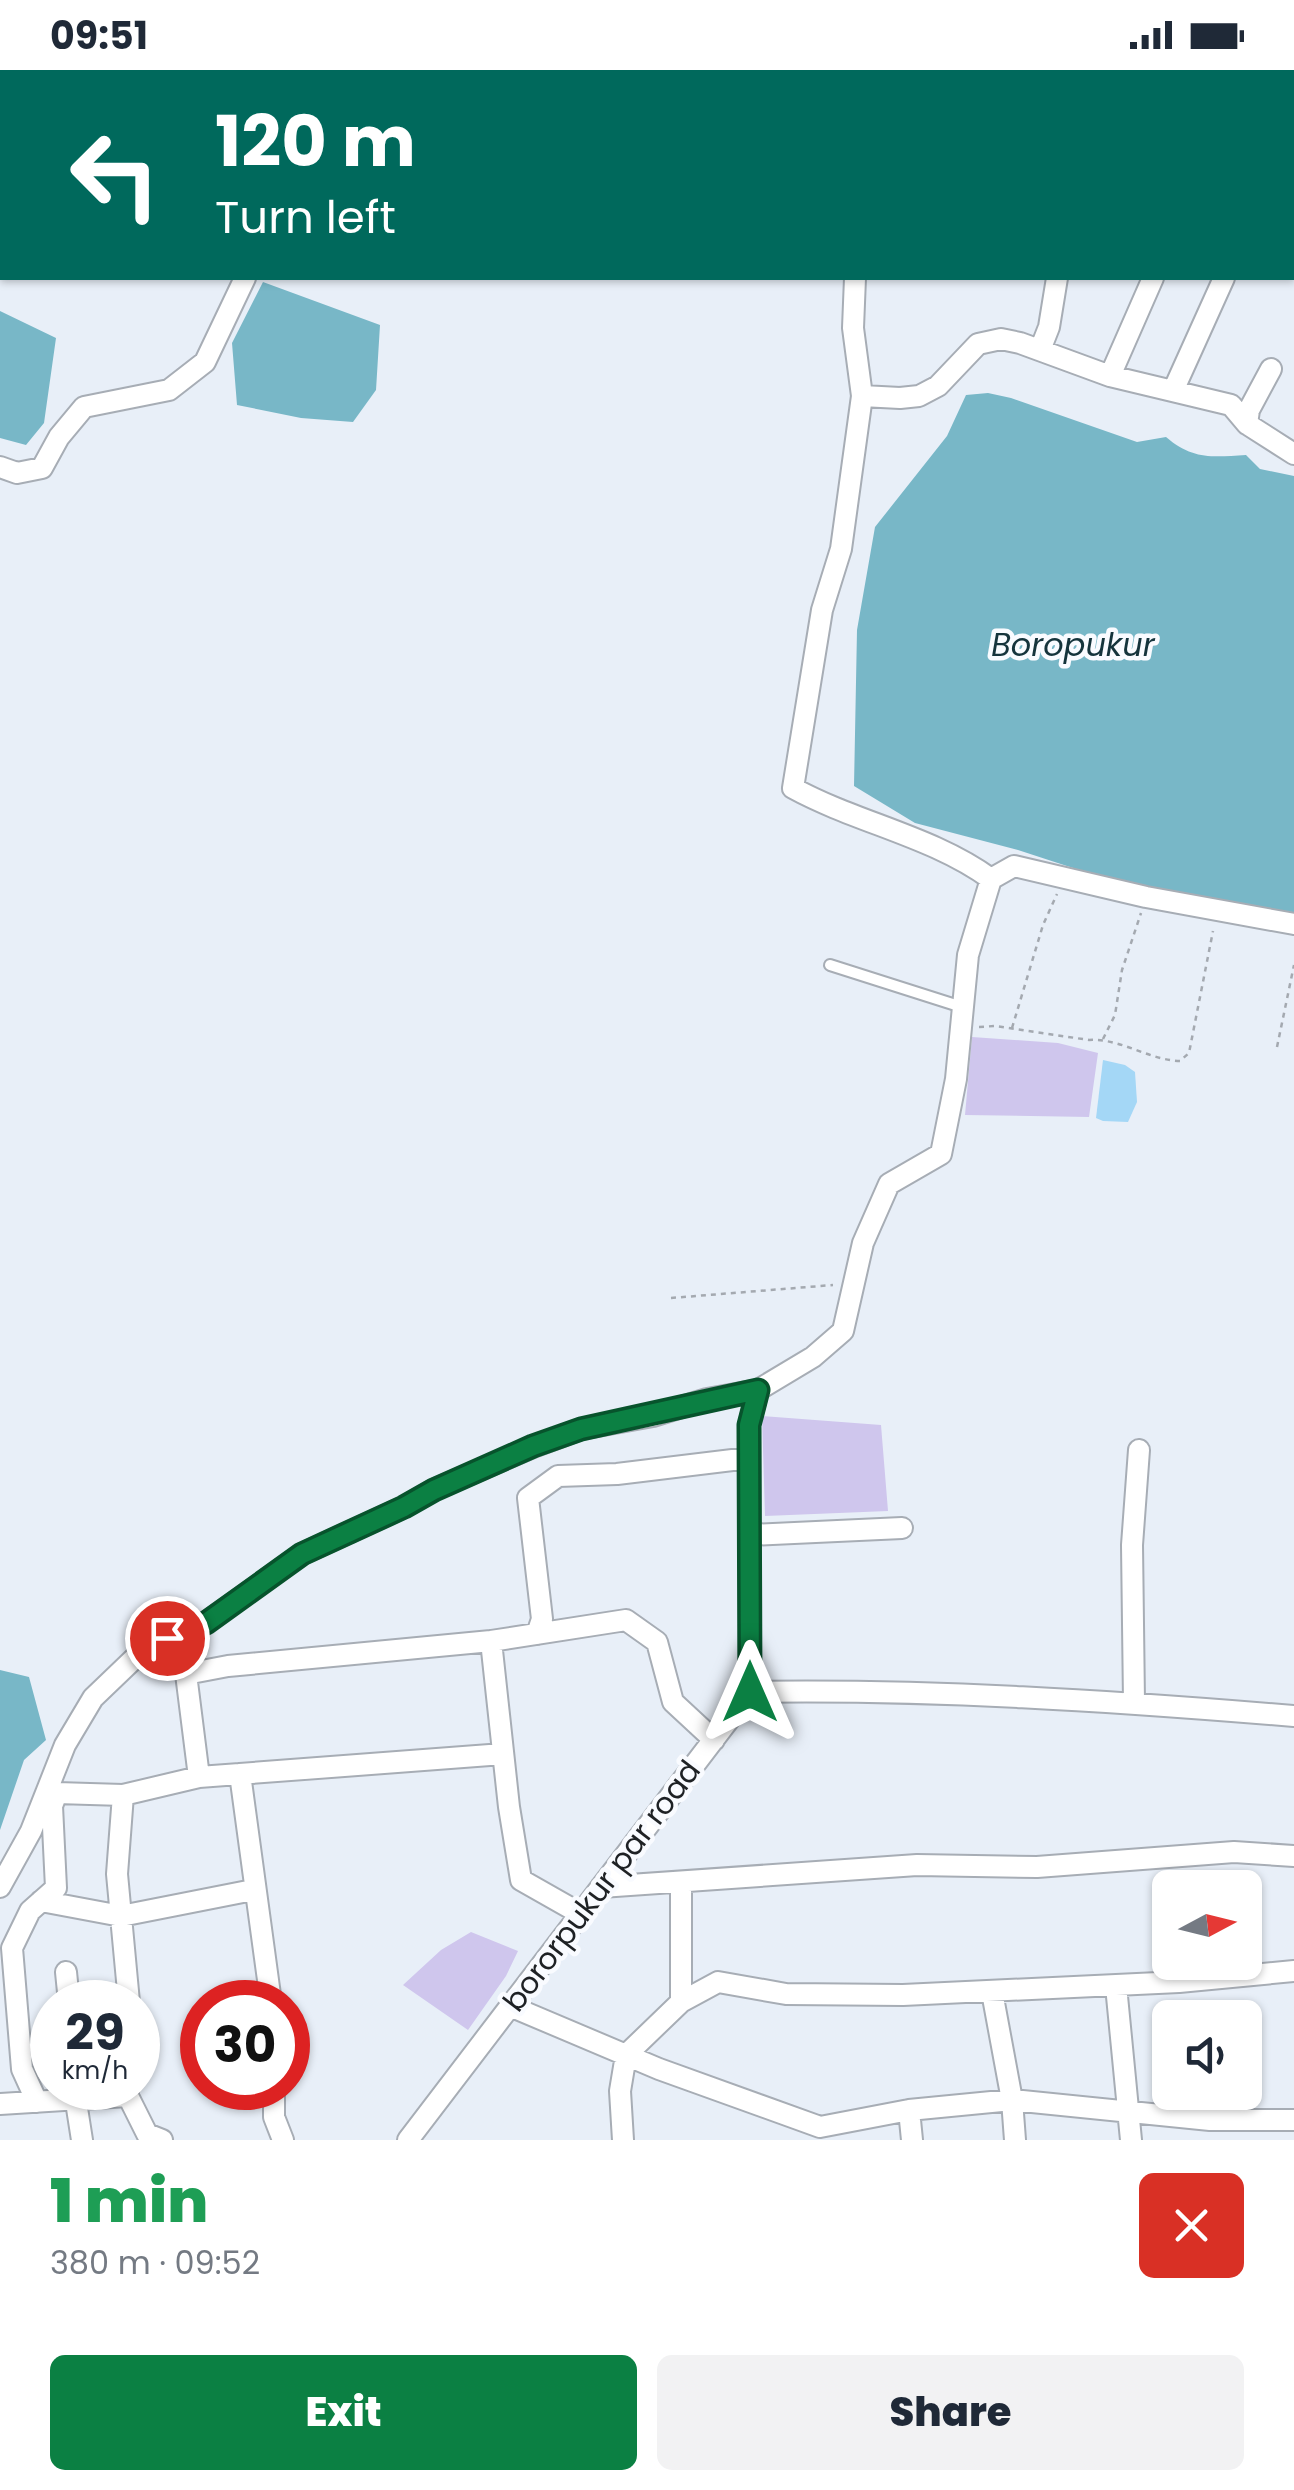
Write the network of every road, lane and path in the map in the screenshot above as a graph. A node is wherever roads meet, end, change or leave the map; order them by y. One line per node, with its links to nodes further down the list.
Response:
1 (244, 280): 13 (street)
2 (855, 280): 10 (street)
3 (1057, 280): 6 (street)
4 (1152, 280): 8 (street)
5 (1223, 280): 9 (street)
6 (1040, 350): 8 (street); 10 (street)
7 (1271, 369): 11 (street)
8 (1110, 376): 9 (street)
9 (1172, 391): 11 (street)
10 (862, 396): 14 (street)
11 (1247, 424): 12 (street)
12 (1294, 454)
13 (0, 467)
14 (991, 879): 15 (street); 21 (street)
15 (1064, 879): 16 (street); 22 (path)
16 (1146, 897): 17 (street); 23 (path)
17 (1216, 910): 18 (street); 23 (path)
18 (1294, 924)
19 (830, 965): 21 (lane)
20 (1294, 965): 24 (path)
21 (962, 1018): 22 (path); 25 (street)
22 (1012, 1029): 23 (path)
23 (1103, 1039)
24 (1277, 1047)
25 (854, 1282): 26 (path); 27 (street)
26 (671, 1298)
27 (758, 1390): 29 (street); 44 (street)
28 (1139, 1450): 35 (street)
29 (749, 1458): 31 (street); 32 (street)
30 (902, 1528): 31 (street)
31 (750, 1535): 34 (street)
32 (537, 1634): 33 (street); 37 (street)
33 (491, 1641): 38 (street); 40 (street)
34 (750, 1692): 35 (street); 37 (street, bororpukur par road)
35 (1134, 1702): 36 (street)
36 (1294, 1716)
37 (714, 1740): 45 (street, bororpukur par road)
38 (502, 1754): 39 (street); 48 (street)
39 (240, 1774): 40 (street); 46 (street)
40 (198, 1777): 41 (street)
41 (123, 1795): 47 (street); 49 (street)
42 (1294, 1856): 43 (street)
43 (681, 1883): 45 (street); 57 (street)
44 (0, 1887)
45 (601, 1887): 48 (street, bororpukur par road)
46 (253, 1890): 49 (street); 54 (street)
47 (41, 1902): 49 (street); 60 (street)
48 (581, 1914): 58 (street, bororpukur par road)
49 (121, 1916): 53 (street)
50 (66, 1972): 52 (street)
51 (1294, 1972): 55 (street)
52 (67, 1980)
53 (127, 1980)
54 (267, 1980)
55 (1116, 1986): 56 (street); 68 (street)
56 (992, 1992): 57 (street); 61 (street)
57 (680, 2002): 59 (street)
58 (510, 2006): 59 (street); 73 (street, bororpukur par road)
59 (626, 2055): 67 (street); 74 (street)
60 (30, 2087)
61 (1012, 2100): 67 (street); 68 (street); 76 (street)
62 (30, 2102): 63 (street)
63 (0, 2104)
64 (78, 2110): 70 (street)
65 (136, 2110): 71 (street)
66 (274, 2110): 72 (street)
67 (910, 2110): 75 (street)
68 (1129, 2112): 69 (street); 77 (street)
69 (1294, 2120)
70 (82, 2140)
71 (162, 2140)
72 (283, 2140)
73 (408, 2140)
74 (623, 2140)
75 (912, 2140)
76 (1015, 2140)
77 (1130, 2140)

